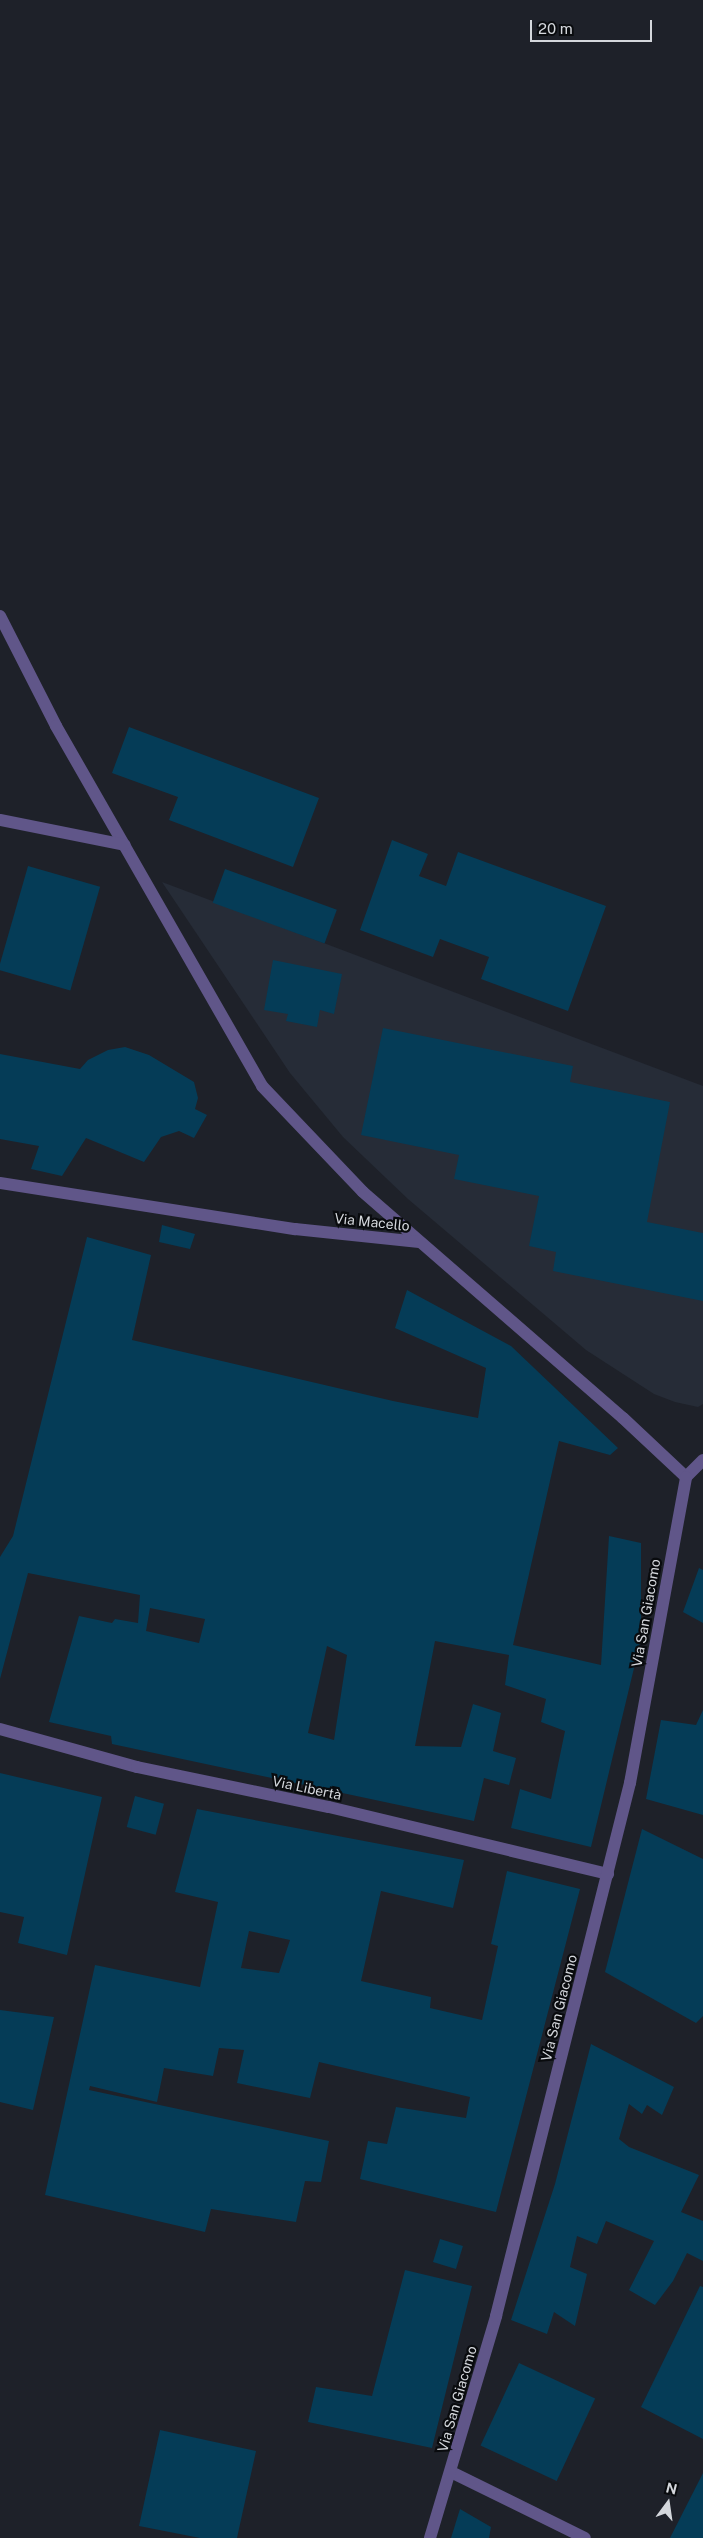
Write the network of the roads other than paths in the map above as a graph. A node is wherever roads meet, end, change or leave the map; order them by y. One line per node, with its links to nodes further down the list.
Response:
1 (0, 616): 3 (street)
2 (0, 820): 3 (street)
3 (125, 845): 5 (street)
4 (0, 1182): 5 (street, Via Macello)
5 (419, 1242): 7 (street, Via Macello)
6 (703, 1460): 7 (street)
7 (686, 1477): 9 (street, Via San Giacomo)
8 (0, 1729): 9 (street, Via Libertà)
9 (608, 1874): 10 (street, Via San Giacomo)
10 (452, 2472): 11 (street, Via San Giacomo); 12 (street)
11 (430, 2538)
12 (585, 2538)

